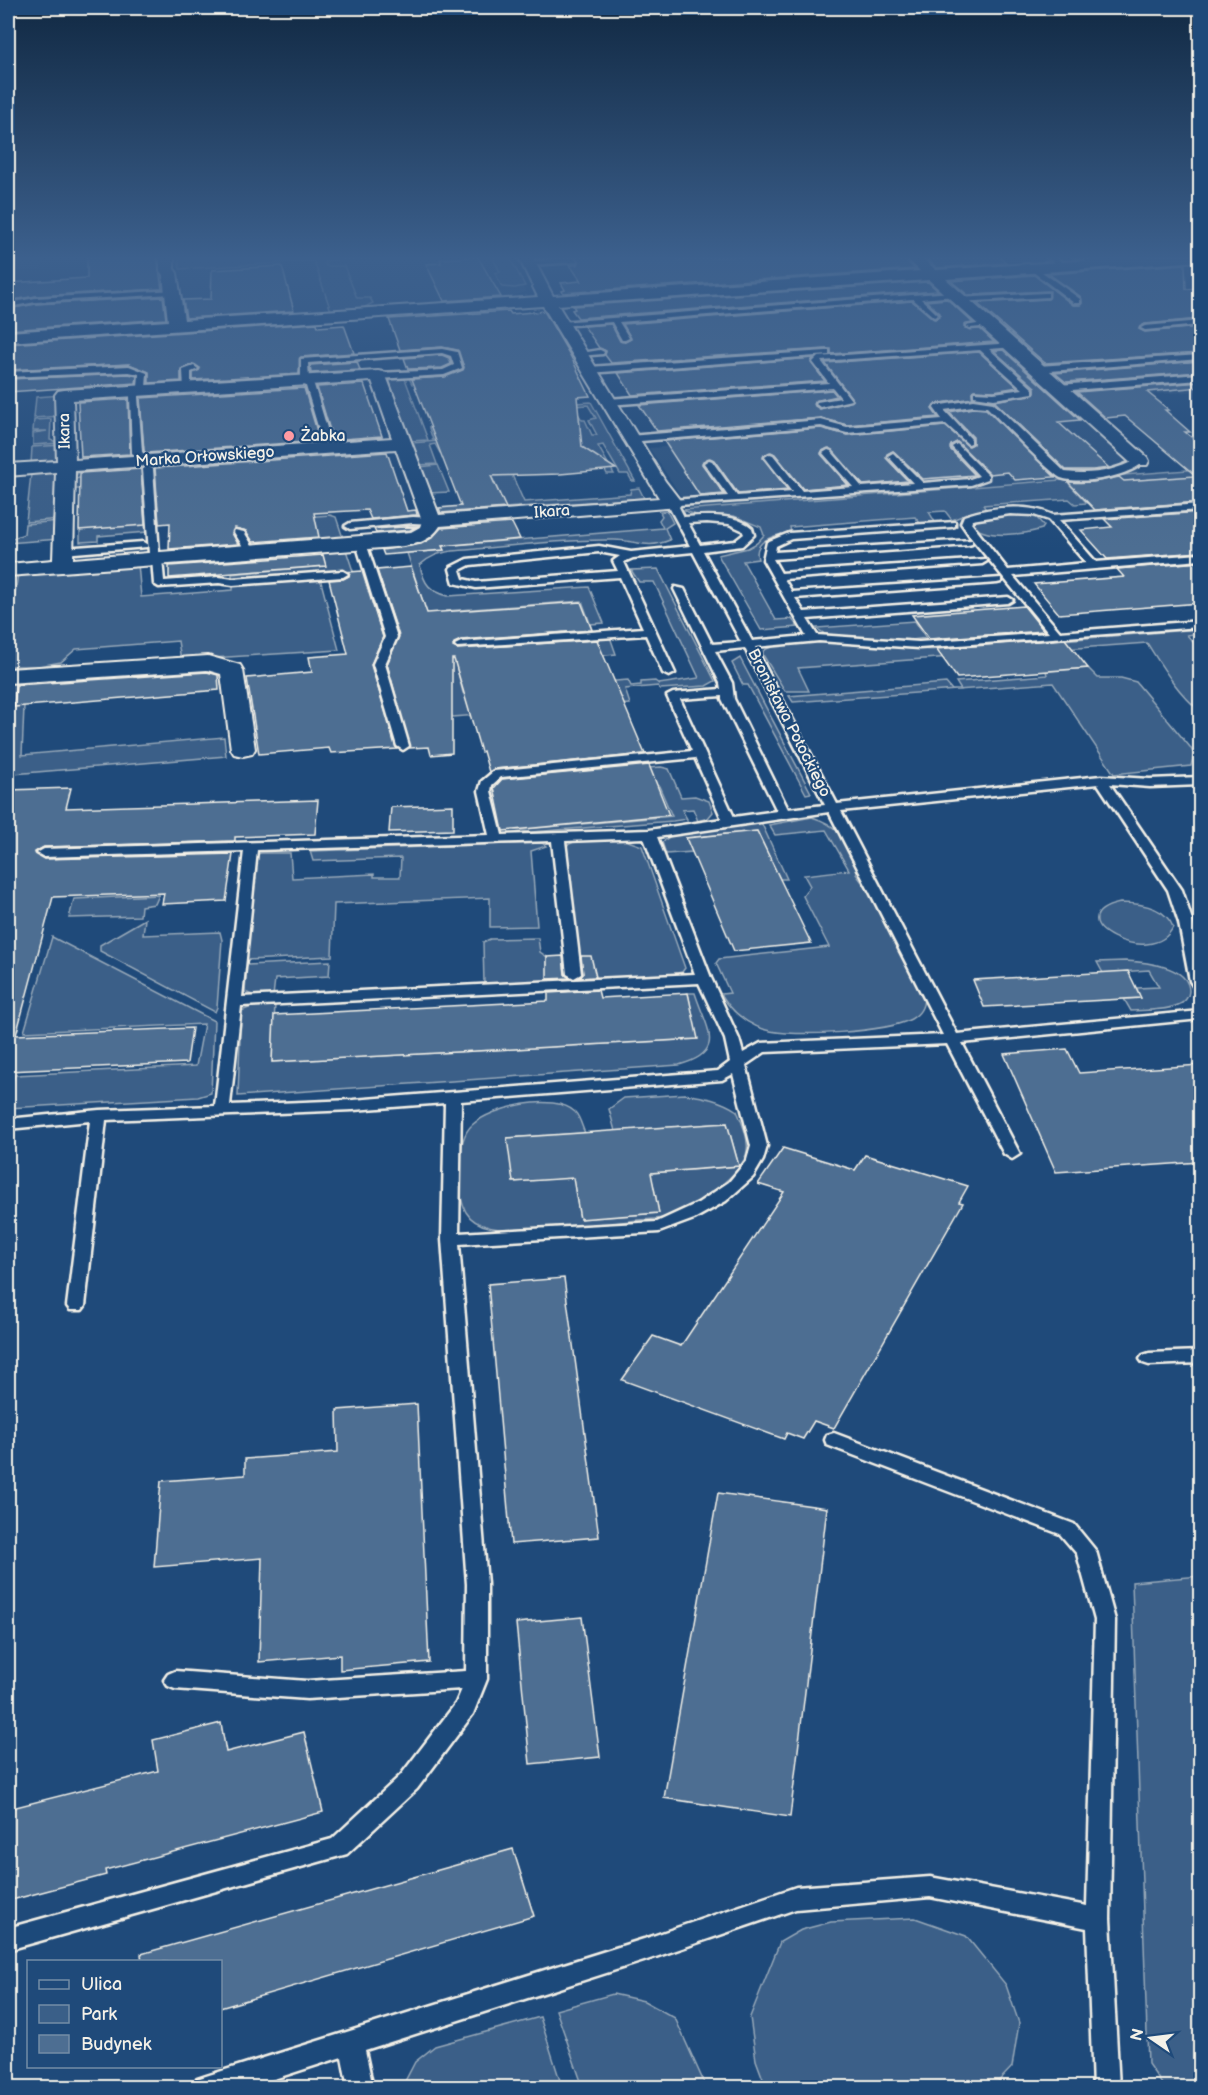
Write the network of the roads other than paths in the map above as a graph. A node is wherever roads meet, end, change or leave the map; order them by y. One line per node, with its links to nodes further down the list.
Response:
1 (401, 354): 15 (lane, Ikara)
2 (453, 354): 13 (lane, Ikara)
3 (579, 354): 11 (street, Bronisława Potockiego)
4 (833, 354): 11 (lane)
5 (884, 354): 16 (lane)
6 (989, 354): 20 (lane)
7 (1022, 354): 10 (street)
8 (1200, 357): 10 (lane)
9 (194, 369): 17 (lane)
10 (1038, 369): 18 (street)
11 (589, 370): 21 (street, Bronisława Potockiego)
12 (8, 375): 19 (lane)
13 (378, 376): 15 (street, Ikara); 26 (street)
14 (1200, 377): 18 (lane)
15 (305, 381): 17 (street, Ikara); 24 (lane)
16 (835, 385): 21 (lane); 22 (lane)
17 (187, 388): 19 (street, Ikara)
18 (1059, 388): 32 (street)
19 (139, 392): 34 (lane); 35 (street, Ikara)
20 (977, 394)
21 (608, 402): 27 (street, Bronisława Potockiego)
22 (820, 404)
23 (948, 421): 25 (lane); 27 (lane); 32 (lane)
24 (325, 438)
25 (969, 441)
26 (402, 443): 34 (street, Marka Orłowskiego); 44 (street)
27 (632, 443): 42 (street, Bronisława Potockiego)
28 (957, 447): 37 (lane)
29 (828, 453): 38 (lane)
30 (893, 456): 37 (lane)
31 (770, 457): 39 (lane)
32 (1140, 461)
33 (709, 463): 40 (lane)
34 (147, 465): 35 (street, Marka Orłowskiego); 50 (lane)
35 (66, 466): 36 (street, Marka Orłowskiego); 55 (street, Ikara)
36 (8, 470)
37 (920, 486): 38 (lane)
38 (860, 490): 39 (lane)
39 (799, 494): 40 (lane)
40 (735, 499): 42 (lane)
41 (1200, 507): 43 (lane)
42 (677, 512): 44 (street, Ikara); 49 (lane, Bronisława Potockiego); 49 (lane)
43 (1052, 518): 57 (lane); 62 (lane)
44 (432, 521): 47 (street)
45 (951, 524): 53 (lane)
46 (239, 532): 51 (lane)
47 (355, 535): 51 (street); 79 (lane)
48 (968, 542): 53 (lane)
49 (698, 548): 52 (lane); 73 (lane, Bronisława Potockiego)
50 (152, 552): 51 (street); 55 (street); 59 (lane)
51 (248, 552)
52 (631, 555): 60 (lane); 60 (lane)
53 (768, 556): 61 (lane)
54 (1200, 557): 57 (lane)
55 (63, 558): 58 (street)
56 (982, 561): 61 (lane)
57 (1094, 565): 62 (lane)
58 (8, 572)
59 (343, 574)
60 (625, 574): 69 (lane)
61 (778, 576): 64 (lane)
62 (1002, 576): 64 (lane); 70 (lane)
63 (679, 589): 75 (lane)
64 (789, 595): 66 (lane)
65 (1008, 600): 66 (lane)
66 (800, 616): 71 (lane)
67 (1200, 624): 70 (lane)
68 (987, 628): 72 (lane)
69 (651, 631): 74 (lane); 76 (lane)
70 (1058, 636): 72 (lane)
71 (813, 638): 72 (lane); 73 (lane)
72 (996, 641)
73 (748, 644): 75 (lane); 84 (lane, Bronisława Potockiego)
74 (461, 645)
75 (708, 648): 78 (lane)
76 (669, 673)
77 (8, 676): 80 (street)
78 (727, 692): 81 (lane); 85 (lane)
79 (403, 746)
80 (243, 749)
81 (700, 754): 86 (lane); 89 (lane)
82 (1101, 780): 83 (lane); 84 (lane); 94 (lane)
83 (1200, 781)
84 (833, 809): 85 (lane); 97 (lane, Bronisława Potockiego)
85 (784, 813): 86 (lane)
86 (730, 822): 87 (lane)
87 (649, 834): 88 (lane); 93 (lane)
88 (558, 839): 89 (lane); 92 (lane)
89 (497, 840): 90 (lane)
90 (251, 847): 91 (lane); 95 (lane)
91 (44, 853)
92 (574, 974)
93 (704, 978): 95 (lane); 98 (lane)
94 (1200, 986)
95 (233, 1002): 100 (lane)
96 (1200, 1015): 97 (lane)
97 (953, 1039): 98 (lane); 103 (lane, Bronisława Potockiego)
98 (739, 1063): 99 (lane); 104 (lane)
99 (453, 1098): 100 (lane); 104 (lane)
100 (222, 1109): 101 (lane)
101 (99, 1115): 102 (lane); 105 (lane)
102 (8, 1124)
103 (1012, 1154)
104 (450, 1239): 109 (lane)
105 (76, 1306)
106 (1200, 1356): 107 (lane)
107 (1149, 1359)
108 (834, 1440): 111 (lane)
109 (476, 1679): 110 (lane); 112 (lane)
110 (175, 1680)
111 (1098, 1919): 113 (lane); 116 (lane)
112 (8, 1939)
113 (351, 2042): 114 (lane); 115 (lane)
114 (210, 2087)
115 (361, 2088)
116 (1106, 2088)

